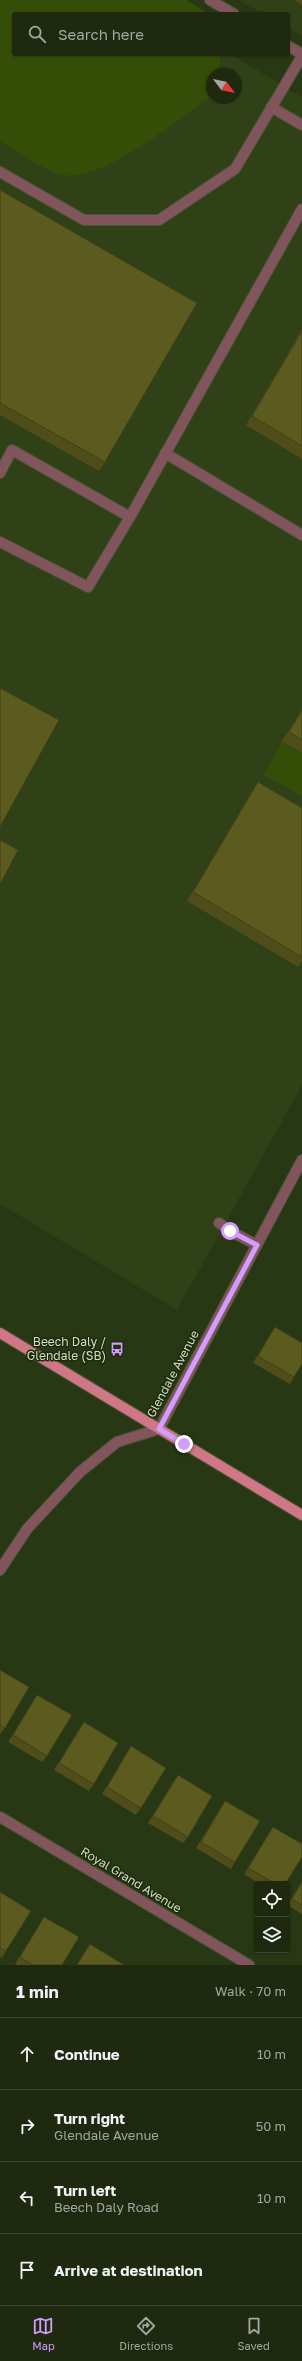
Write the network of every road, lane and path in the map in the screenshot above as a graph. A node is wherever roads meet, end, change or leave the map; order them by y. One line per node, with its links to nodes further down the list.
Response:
1 (210, 0): 2 (street)
2 (231, 12)
3 (290, 47): 4 (street)
4 (302, 55): 5 (street)
5 (271, 107): 6 (street); 7 (street)
6 (302, 124)
7 (0, 172)
8 (302, 209): 9 (street)
9 (165, 454): 11 (street); 12 (street)
10 (0, 473): 11 (street)
11 (130, 517): 13 (street)
12 (302, 535)
13 (0, 542)
14 (302, 1160): 16 (street, Glendale Avenue)
15 (219, 1223): 16 (street)
16 (257, 1245): 18 (street, Glendale Avenue)
17 (0, 1333): 18 (main road)
18 (159, 1429): 19 (main road); 20 (street, Glendale Avenue)
19 (302, 1514)
20 (1, 1565)
21 (0, 1817): 22 (street, Royal Grand Avenue)
22 (249, 1965)

